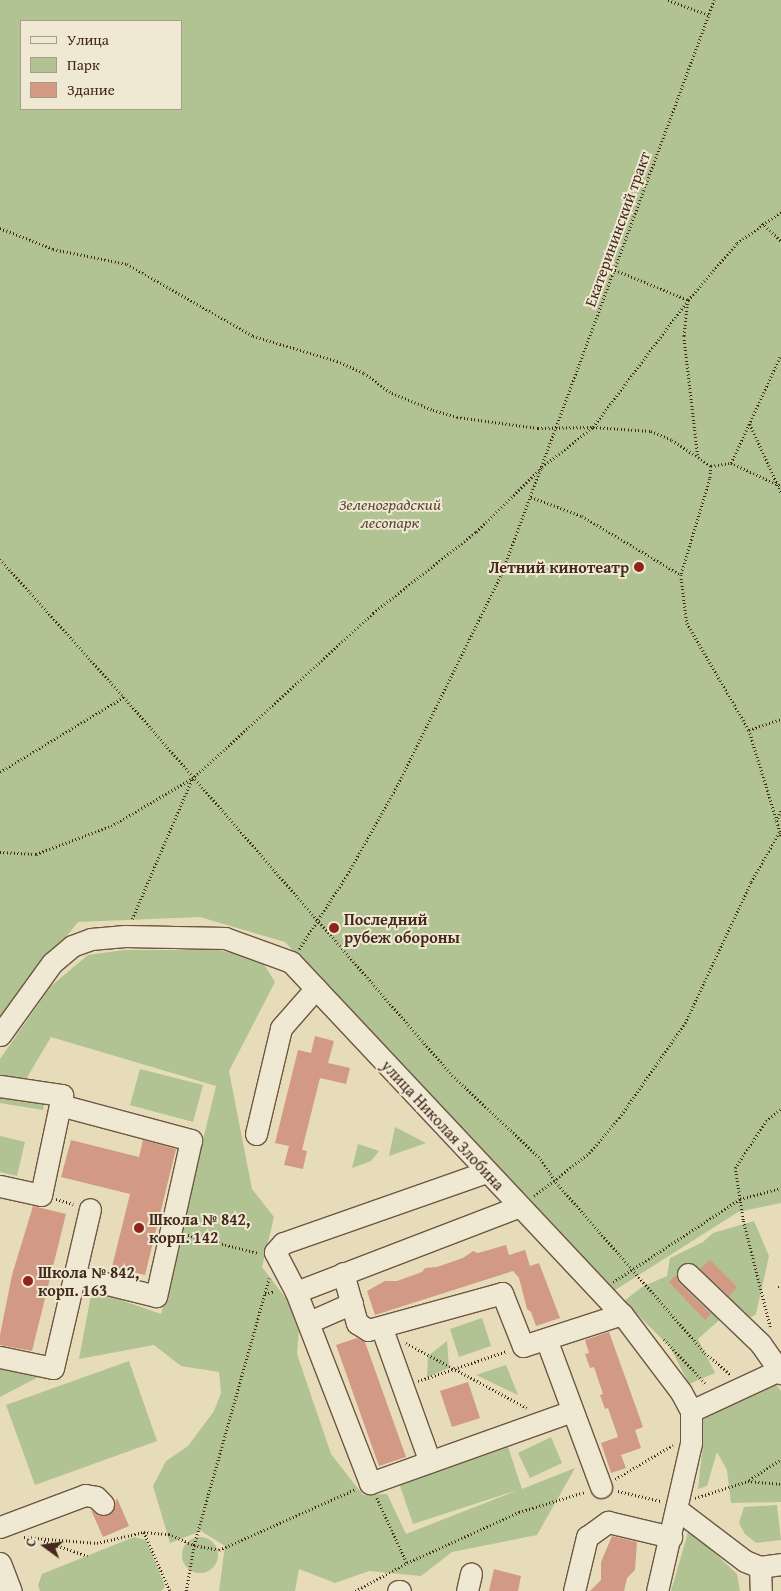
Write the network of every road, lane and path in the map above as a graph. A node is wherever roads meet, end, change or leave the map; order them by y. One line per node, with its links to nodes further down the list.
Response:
1 (668, 0): 3 (path)
2 (714, 0): 3 (path, Екатерининский тракт)
3 (709, 15): 8 (path, Екатерининский тракт)
4 (781, 212): 5 (path)
5 (762, 223): 7 (path); 9 (path)
6 (0, 228): 13 (path)
7 (781, 241)
8 (615, 270): 9 (path); 13 (path, Екатерининский тракт)
9 (688, 300): 12 (path); 14 (path)
10 (781, 355): 11 (path)
11 (750, 424): 15 (path); 18 (path)
12 (593, 427): 13 (path); 14 (path); 17 (path)
13 (554, 428): 17 (path, Екатерининский тракт)
14 (698, 457): 16 (path)
15 (731, 462): 16 (path); 18 (path)
16 (711, 466): 22 (path)
17 (542, 467): 20 (path, Екатерининский тракт); 27 (path)
18 (779, 485): 19 (path)
19 (781, 492)
20 (531, 497): 22 (path); 33 (path, Екатерининский тракт)
21 (0, 558): 23 (path)
22 (681, 575): 25 (path)
23 (124, 697): 26 (path); 27 (path)
24 (781, 719): 25 (path)
25 (749, 730): 29 (path)
26 (0, 772)
27 (192, 779): 32 (path); 33 (path); 34 (path)
28 (781, 811): 29 (path)
29 (777, 821): 30 (path)
30 (780, 831): 31 (path); 43 (path)
31 (781, 836)
32 (0, 852)
33 (318, 920): 35 (path, Екатерининский тракт); 43 (path)
34 (125, 936): 36 (street, улица Николая Злобина); 37 (street, улица Николая Злобина)
35 (296, 954)
36 (316, 988): 41 (street); 42 (street, улица Николая Злобина)
37 (0, 1035)
38 (0, 1086): 39 (street)
39 (60, 1105): 46 (street); 50 (street)
40 (781, 1109): 47 (path)
41 (256, 1134)
42 (486, 1172): 48 (street, улица Николая Злобина); 51 (street)
43 (556, 1182): 48 (path); 52 (path)
44 (0, 1186): 46 (street)
45 (781, 1188): 47 (path)
46 (41, 1195): 49 (path)
47 (740, 1199): 52 (path); 64 (path)
48 (518, 1207): 53 (street); 59 (street, улица Николая Злобина)
49 (90, 1209): 55 (street)
50 (171, 1230): 51 (path); 55 (street)
51 (276, 1252): 57 (street); 87 (path)
52 (631, 1269): 56 (path); 69 (path)
53 (343, 1274): 57 (street); 58 (street)
54 (688, 1274): 64 (street)
55 (75, 1276): 66 (street)
56 (612, 1283)
57 (296, 1292): 60 (street)
58 (352, 1303): 60 (street); 61 (street)
59 (622, 1314): 62 (street); 72 (street, улица Николая Злобина)
60 (309, 1322): 78 (street)
61 (382, 1329): 65 (street); 70 (street)
62 (546, 1339): 65 (street); 71 (street)
63 (405, 1342): 67 (path)
64 (760, 1343): 68 (street)
65 (523, 1346): 67 (path)
66 (0, 1357)
67 (452, 1370): 70 (path); 73 (path)
68 (779, 1372): 69 (street)
69 (744, 1385): 72 (street)
70 (402, 1386): 76 (street)
71 (572, 1411): 73 (street); 80 (street)
72 (691, 1411): 82 (street)
73 (548, 1419): 76 (street)
74 (675, 1444): 80 (path)
75 (781, 1459): 77 (path)
76 (430, 1462): 78 (street)
77 (748, 1481): 79 (path); 82 (path)
78 (370, 1483): 87 (path); 89 (path)
79 (781, 1484)
80 (601, 1487): 82 (path); 89 (path)
81 (103, 1504): 83 (street)
82 (683, 1504): 85 (street); 91 (street)
83 (8, 1531): 86 (path)
84 (144, 1532): 86 (path); 87 (path); 92 (path)
85 (671, 1537): 95 (street); 96 (street)
86 (41, 1540): 88 (path)
87 (194, 1545): 93 (path)
88 (88, 1556)
89 (407, 1563): 94 (path)
90 (781, 1564): 91 (street)
91 (760, 1567): 97 (street)
92 (170, 1591)
93 (186, 1591)
94 (355, 1591)
95 (574, 1591)
96 (657, 1591)
97 (761, 1591)

